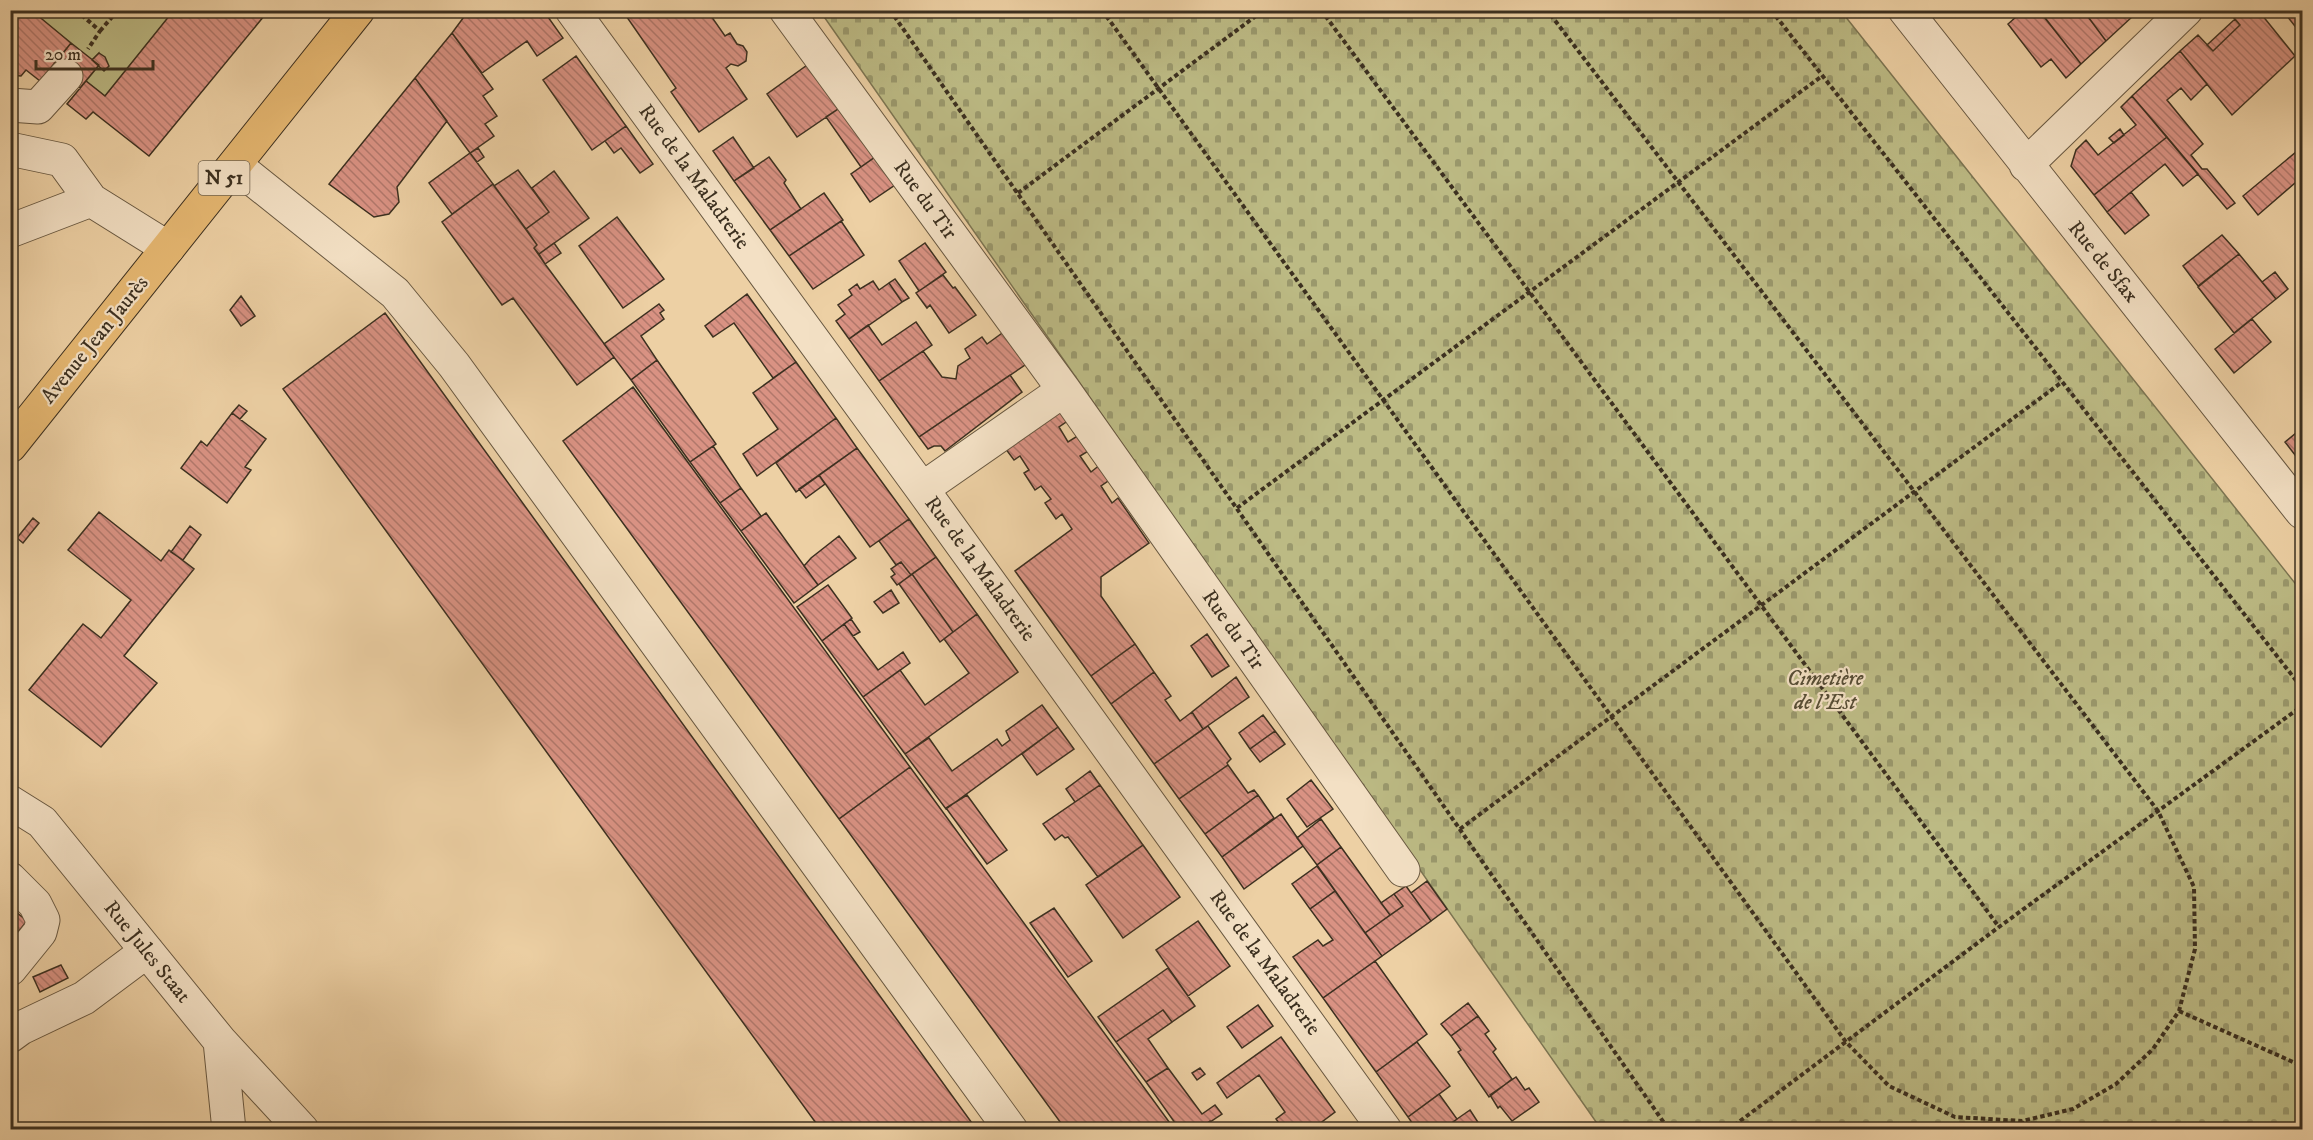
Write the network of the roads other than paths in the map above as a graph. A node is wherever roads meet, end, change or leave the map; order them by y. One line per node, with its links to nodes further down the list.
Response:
1 (358, 10): 9 (main road, Avenue Jean Jaurès / N 51)
2 (572, 10): 16 (street, Rue de la Maladrerie)
3 (786, 10): 14 (street, Rue du Tir)
4 (1905, 10): 10 (street, Rue de Sfax)
5 (2166, 17): 10 (street)
6 (76, 65): 7 (street)
7 (10, 105)
8 (10, 149): 11 (street)
9 (235, 165): 13 (main road, Avenue Jean Jaurès / N 51); 27 (street)
10 (2026, 165): 17 (street, Rue de Sfax)
11 (91, 200): 12 (street); 13 (street)
12 (10, 231)
13 (168, 248): 15 (main road, Avenue Jean Jaurès / N 51)
14 (1064, 390): 16 (street); 19 (street, Rue du Tir)
15 (14, 433)
16 (922, 489): 28 (street, Rue de la Maladrerie)
17 (2302, 512)
18 (10, 802): 21 (street, Rue Jules Staat)
19 (1403, 870)
20 (10, 879): 22 (street)
21 (147, 951): 23 (street); 24 (street, Rue Jules Staat)
22 (10, 969)
23 (10, 1036)
24 (220, 1041): 25 (street); 26 (street, Rue Jules Staat)
25 (230, 1130)
26 (302, 1130)
27 (1011, 1130)
28 (1385, 1130)

